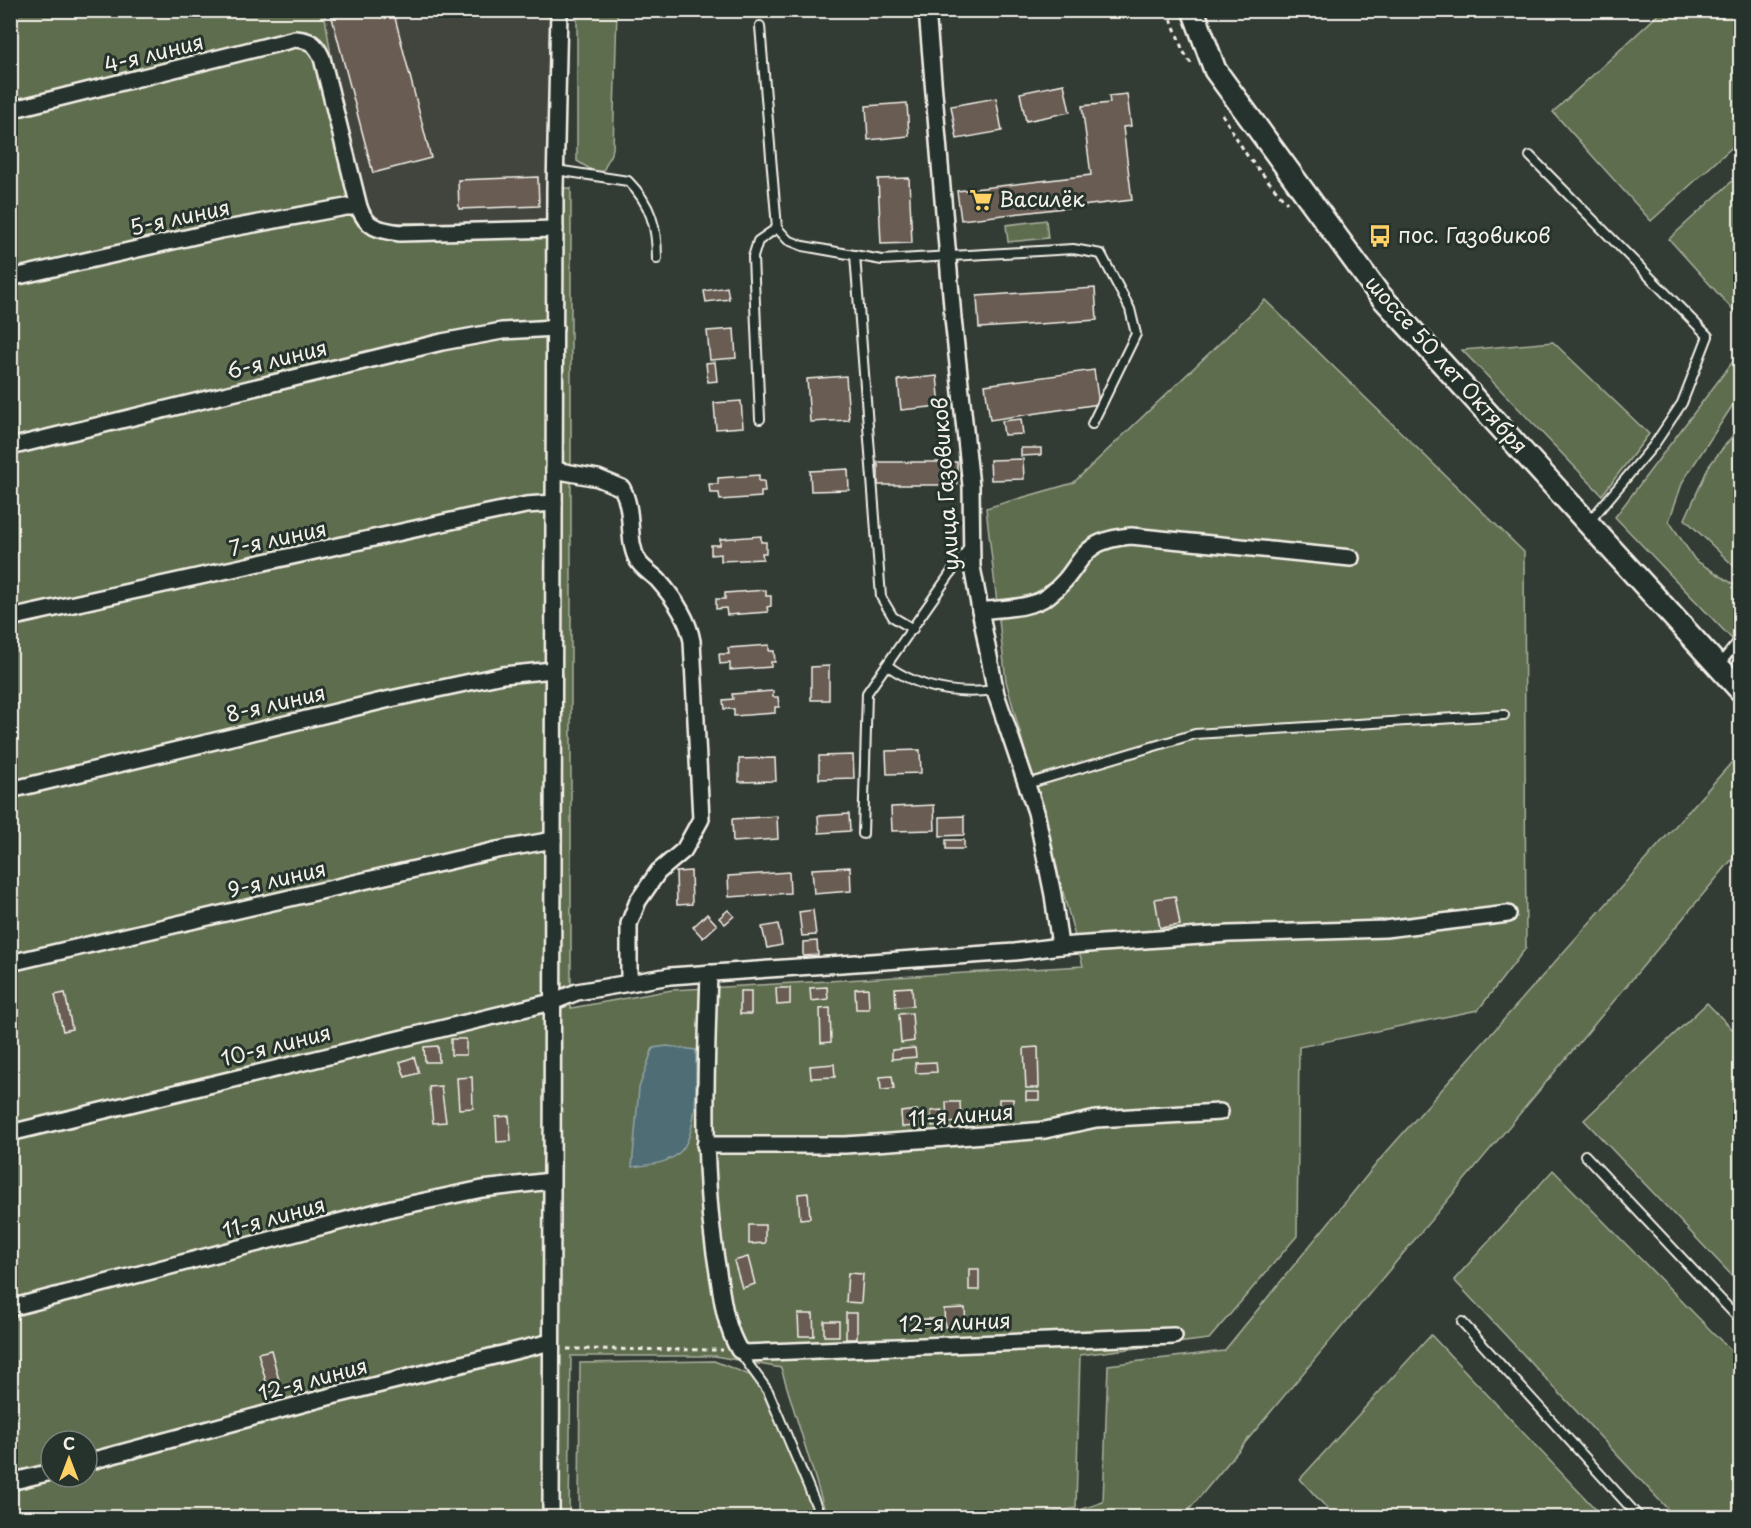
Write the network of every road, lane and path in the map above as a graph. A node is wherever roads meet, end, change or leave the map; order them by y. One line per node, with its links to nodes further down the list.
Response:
1 (559, 10): 7 (street)
2 (927, 10): 12 (street, улица Газовиков)
3 (1193, 10): 21 (street, шоссе 50 лет Октября)
4 (760, 26): 9 (lane)
5 (10, 110): 8 (street, 4-я линия)
6 (1530, 156): 21 (lane)
7 (556, 170): 10 (street); 13 (lane)
8 (359, 207): 10 (street); 14 (street, 5-я линия)
9 (777, 228): 11 (lane); 16 (lane)
10 (555, 229): 15 (street)
11 (855, 255): 12 (lane); 26 (lane)
12 (948, 258): 17 (lane); 22 (street, улица Газовиков)
13 (657, 259)
14 (10, 278)
15 (555, 328): 18 (street, 6-я линия); 19 (street)
16 (759, 419)
17 (1092, 424)
18 (10, 447)
19 (554, 470): 20 (street); 42 (street)
20 (554, 503): 25 (street, 7-я линия); 30 (street)
21 (1588, 523): 29 (street, шоссе 50 лет Октября)
22 (972, 543): 24 (street, улица Газовиков); 26 (lane)
23 (1351, 558): 24 (street)
24 (980, 611): 31 (street, улица Газовиков)
25 (10, 618)
26 (913, 629): 28 (lane)
27 (1740, 639): 29 (lane)
28 (888, 666): 31 (lane); 36 (lane)
29 (1719, 666): 32 (street, шоссе 50 лет Октября)
30 (554, 670): 35 (street, 8-я линия); 37 (street)
31 (995, 690): 34 (street, улица Газовиков)
32 (1740, 690)
33 (1504, 715): 34 (lane)
34 (1027, 784): 39 (street, улица Газовиков)
35 (10, 790)
36 (863, 834)
37 (553, 840): 40 (street, 9-я линия); 43 (street)
38 (1508, 914): 39 (street, 10-я линия)
39 (1060, 946): 41 (street, 10-я линия)
40 (10, 963)
41 (709, 973): 42 (street, 10-я линия); 46 (street)
42 (629, 982): 43 (street, 10-я линия)
43 (552, 1002): 45 (street, 10-я линия); 48 (street)
44 (1220, 1112): 46 (street, 11-я линия)
45 (10, 1134)
46 (705, 1145): 54 (street)
47 (1585, 1155): 50 (lane)
48 (551, 1181): 49 (street, 11-я линия); 53 (street)
49 (10, 1308)
50 (1740, 1320)
51 (1461, 1322): 60 (lane)
52 (1174, 1336): 54 (street, 12-я линия)
53 (550, 1345): 54 (path); 55 (street, 12-я линия); 58 (street)
54 (739, 1350): 59 (lane)
55 (99, 1459)
56 (39, 1475): 57 (street)
57 (10, 1482)
58 (551, 1518)
59 (826, 1518)
60 (1640, 1518)

